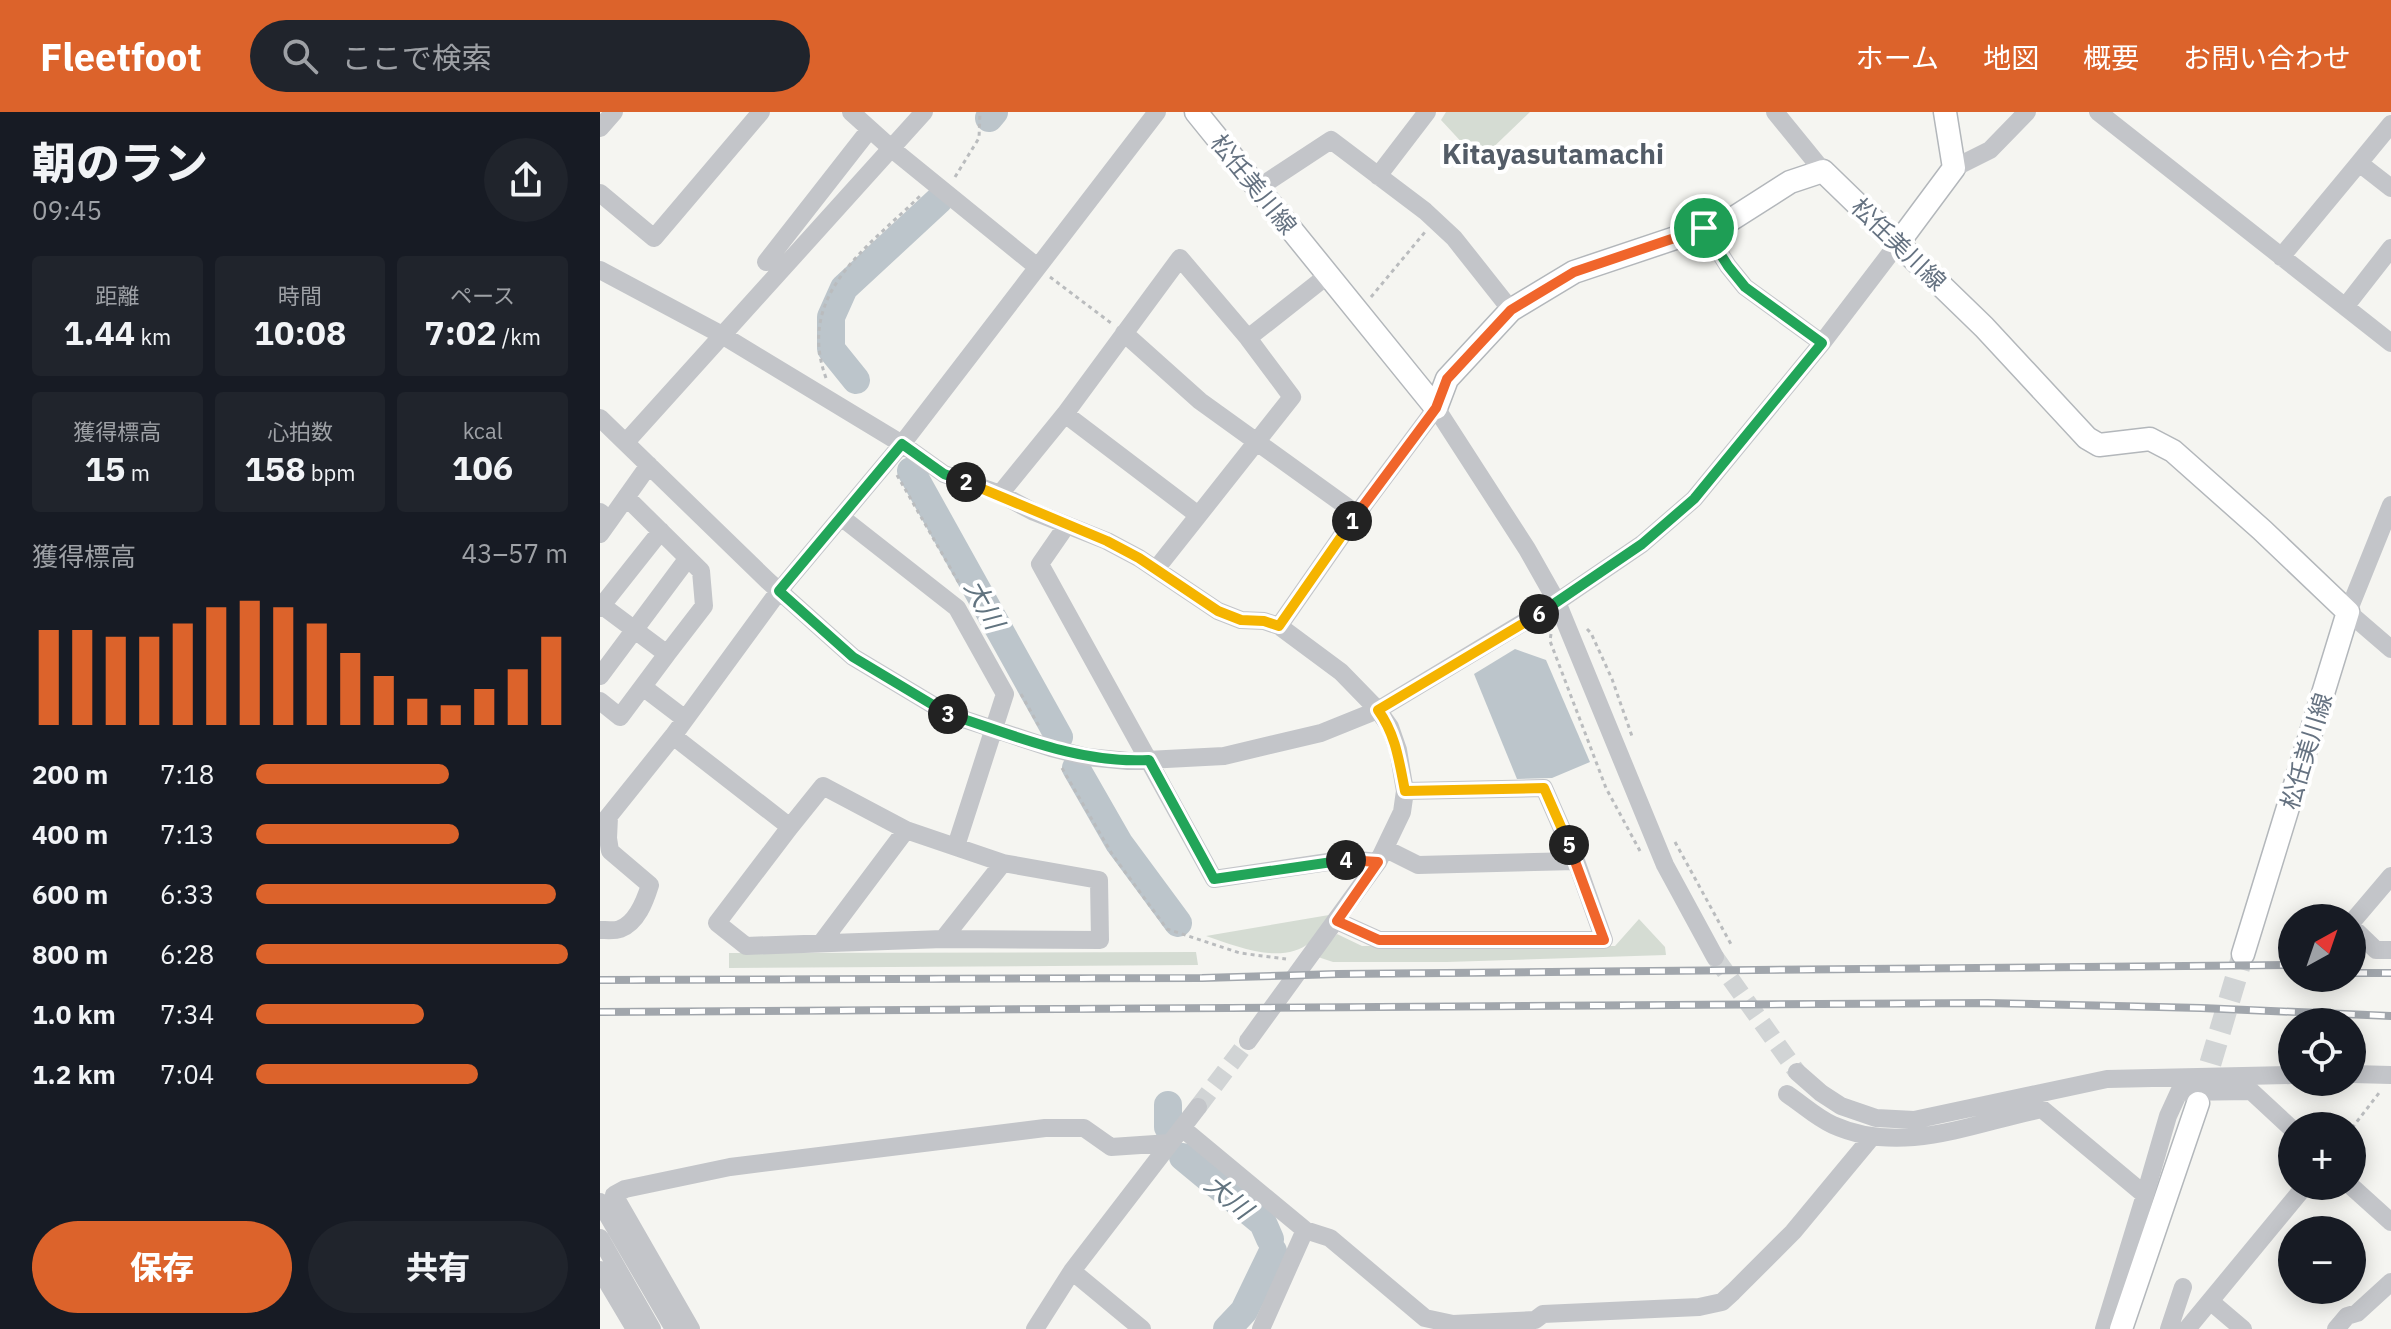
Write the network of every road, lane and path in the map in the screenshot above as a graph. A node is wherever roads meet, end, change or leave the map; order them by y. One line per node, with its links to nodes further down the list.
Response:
1 (614, 112): 14 (street)
2 (761, 112): 24 (street)
3 (851, 112): 15 (street)
4 (924, 112): 16 (street)
5 (980, 112): 21 (path)
6 (1157, 112): 32 (street)
7 (1196, 112): 22 (main road, 松任美川線)
8 (1427, 112): 20 (street)
9 (1775, 112): 19 (street)
10 (1945, 112): 18 (main road)
11 (2027, 112): 18 (street)
12 (2098, 112): 30 (street)
13 (2391, 124): 17 (street)
14 (600, 128)
15 (870, 129): 16 (street); 27 (street)
16 (892, 149): 21 (street); 27 (street)
17 (2359, 163): 23 (street); 30 (street)
18 (1954, 168): 28 (main road)
19 (1823, 171): 26 (main road); 28 (main road, 松任美川線)
20 (1378, 176): 22 (street); 25 (street)
21 (939, 188): 32 (street); 43 (path)
22 (1258, 188): 34 (main road, 松任美川線)
23 (2391, 188)
24 (600, 193)
25 (1435, 220): 36 (street); 37 (path)
26 (1704, 228): 36 (main road); 41 (street)
27 (804, 232): 31 (street); 39 (street)
28 (1899, 242): 41 (street); 65 (main road, 松任美川線)
29 (2391, 248): 35 (street)
30 (2281, 257): 35 (street)
31 (766, 262)
32 (1036, 266): 38 (path); 49 (street)
33 (600, 270): 39 (street)
34 (1328, 275): 37 (main road, 松任美川線); 40 (street)
35 (2345, 307): 42 (street)
36 (1511, 310): 44 (main road)
37 (1358, 312): 44 (main road, 松任美川線)
38 (1124, 333): 40 (street); 45 (street); 47 (street)
39 (722, 335): 43 (street); 48 (street)
40 (1248, 338): 47 (street)
41 (1822, 343): 63 (street)
42 (2391, 343)
43 (836, 404): 49 (street)
44 (1436, 408): 54 (street); 63 (street)
45 (1065, 414): 51 (street); 55 (street)
46 (600, 418): 48 (street)
47 (1258, 441): 54 (street); 55 (street)
48 (626, 442): 50 (street)
49 (902, 444): 51 (street); 56 (street)
50 (649, 465): 52 (street); 62 (street)
51 (1000, 494): 58 (street)
52 (626, 497): 57 (street); 59 (street)
53 (2391, 505): 65 (street)
54 (1357, 514): 67 (street)
55 (1198, 515): 61 (street)
56 (841, 517): 62 (street); 76 (street)
57 (603, 522)
58 (1067, 525): 61 (street); 79 (street)
59 (661, 531): 60 (street); 64 (street)
60 (688, 558): 68 (street); 70 (street)
61 (1156, 569): 67 (street)
62 (779, 591): 75 (street); 76 (street)
63 (1557, 602): 74 (street); 99 (street)
64 (601, 606): 68 (street)
65 (2348, 612): 69 (street); 98 (main road, 松任美川線)
66 (1580, 623): 78 (path)
67 (1279, 626): 74 (street)
68 (636, 630): 70 (street); 71 (street)
69 (2391, 649)
70 (667, 654): 72 (street)
71 (600, 676)
72 (643, 687): 73 (street); 75 (street)
73 (600, 701)
74 (1378, 710): 79 (street); 80 (street)
75 (685, 719): 77 (street)
76 (996, 730): 79 (street); 85 (street)
77 (673, 736): 81 (street); 82 (street)
78 (1636, 747)
79 (1149, 760): 86 (street)
80 (1405, 791): 86 (street); 87 (street)
81 (604, 822): 92 (street)
82 (790, 827): 83 (street); 95 (street)
83 (906, 830): 85 (street); 95 (street)
84 (1671, 834): 96 (path)
85 (956, 846): 88 (street)
86 (1382, 856): 87 (street); 91 (street)
87 (1576, 861): 91 (street)
88 (1003, 863): 93 (street); 93 (street)
89 (2391, 876): 90 (street)
90 (2366, 907)
91 (1337, 921): 100 (street)
92 (600, 930)
93 (943, 939): 95 (street)
94 (2366, 940): 97 (street)
95 (822, 942)
96 (1732, 946)
97 (2391, 950)
98 (2243, 954)
99 (1715, 957)
100 (1248, 1041)
101 (1797, 1072): 102 (street)
102 (2278, 1075)
103 (2366, 1077): 104 (street)
104 (2387, 1082): 108 (path)
105 (1787, 1094): 111 (street)
106 (2198, 1103): 132 (main road)
107 (1198, 1107): 110 (street)
108 (2364, 1112)
109 (2278, 1116): 112 (street)
110 (1176, 1136): 113 (street); 117 (street); 120 (street)
111 (1871, 1138): 112 (street); 124 (street)
112 (2145, 1195): 131 (street)
113 (607, 1198): 127 (street); 128 (street)
114 (2293, 1200): 123 (street)
115 (2366, 1200): 116 (street)
116 (2391, 1222)
117 (1305, 1230): 124 (street); 130 (street)
118 (600, 1238): 126 (street)
119 (600, 1270): 126 (street)
120 (1072, 1271): 125 (street); 129 (street)
121 (2391, 1282): 136 (street)
122 (2183, 1287): 133 (street)
123 (2210, 1301): 134 (street); 135 (street)
124 (1540, 1324)
125 (1130, 1325)
126 (639, 1329)
127 (674, 1329)
128 (691, 1329)
129 (1035, 1329)
130 (1261, 1329)
131 (2104, 1329)
132 (2121, 1329)
133 (2169, 1329)
134 (2187, 1329)
135 (2243, 1329)
136 (2336, 1329)

